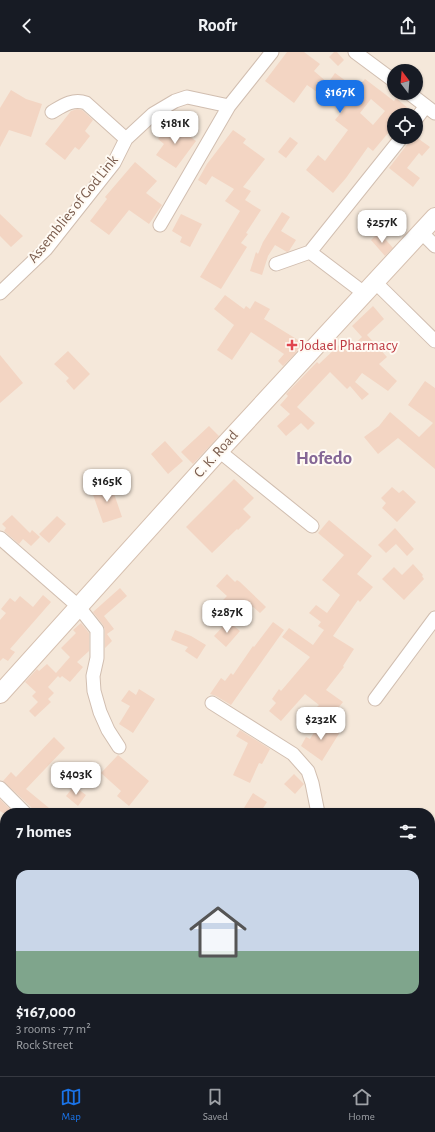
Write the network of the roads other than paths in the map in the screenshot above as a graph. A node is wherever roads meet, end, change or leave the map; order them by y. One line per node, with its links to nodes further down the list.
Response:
1 (272, 52): 5 (street)
2 (355, 52): 3 (street)
3 (387, 77)
4 (419, 100): 6 (street)
5 (229, 106): 8 (street); 11 (street)
6 (431, 109)
7 (52, 112): 8 (street)
8 (126, 139): 17 (street, Assemblies of God Link)
9 (396, 144): 14 (street)
10 (435, 217): 12 (street, C. K. Road)
11 (160, 225)
12 (422, 233): 13 (street); 16 (street, C. K. Road)
13 (435, 246)
14 (310, 252): 15 (street); 16 (street)
15 (276, 264)
16 (369, 287): 18 (street); 19 (street, C. K. Road)
17 (0, 293)
18 (435, 340)
19 (219, 451): 20 (street); 22 (street, C. K. Road)
20 (312, 526)
21 (0, 538): 22 (street)
22 (78, 606): 24 (street, C. K. Road); 27 (street)
23 (435, 618): 25 (street)
24 (0, 694)
25 (375, 699)
26 (212, 703): 30 (street)
27 (119, 746)
28 (0, 788): 29 (street)
29 (20, 808)
30 (317, 808)

